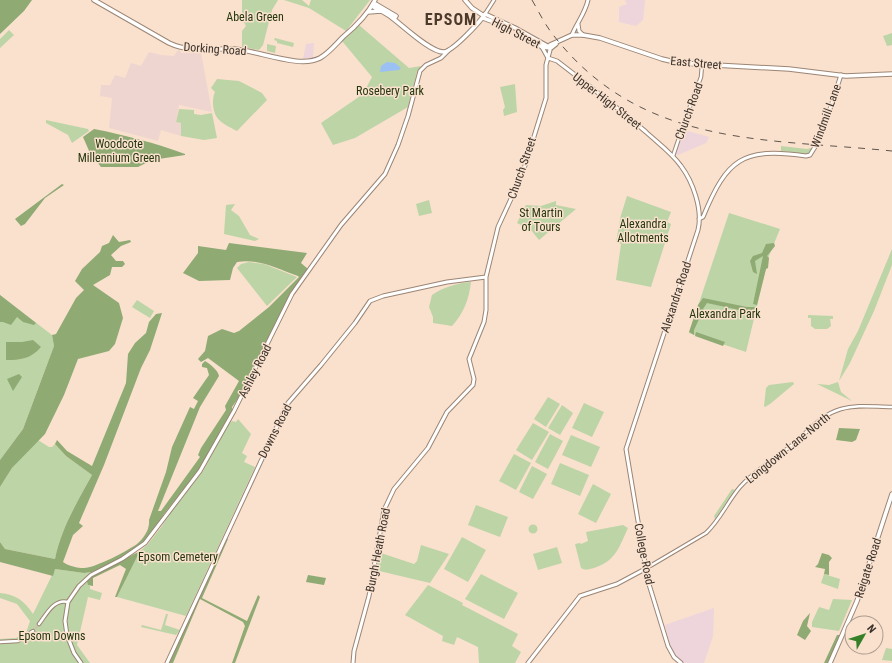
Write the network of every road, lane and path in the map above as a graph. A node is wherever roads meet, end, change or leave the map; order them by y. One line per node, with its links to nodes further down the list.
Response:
1 (94, 0): 7 (highway, Dorking Road)
2 (465, 0): 8 (highway, High Street)
3 (494, 0): 8 (street)
4 (588, 0): 10 (main road)
5 (374, 3): 6 (highway); 7 (highway); 9 (highway)
6 (381, 11): 7 (highway); 9 (highway)
7 (368, 12)
8 (484, 16): 13 (highway, High Street); 14 (highway, High Street); 16 (highway, Ashley Road)
9 (395, 18): 15 (highway)
10 (578, 24): 11 (main road); 12 (main road)
11 (573, 34): 12 (highway, East Street); 14 (highway, East Street)
12 (583, 35): 19 (highway, East Street)
13 (542, 47): 14 (highway, High Street); 17 (main road)
14 (549, 47): 17 (main road)
15 (438, 50): 16 (highway); 18 (main road)
16 (447, 50): 18 (main road, Ashley Road)
17 (548, 58): 22 (main road, Upper High Street); 24 (main road, Church Street)
18 (437, 59): 29 (main road, Ashley Road)
19 (702, 65): 21 (highway, East Street); 22 (street, Church Road, bridge)
20 (892, 74): 21 (highway, East Street)
21 (841, 75): 23 (main road, Windmill Lane, bridge)
22 (673, 156): 23 (main road, Alexandra Road)
23 (699, 219): 26 (main road, Alexandra Road)
24 (486, 277): 34 (main road, Downs Road); 35 (main road, Burgh Heath Road)
25 (892, 407): 28 (street, Longdown Lane North)
26 (628, 440): 28 (main road, College Road)
27 (892, 494): 38 (highway, Reigate Road)
28 (645, 569): 36 (main road); 37 (main road, College Road)
29 (68, 602): 30 (street); 33 (main road, Ashley Road)
30 (39, 624)
31 (33, 631): 32 (street)
32 (0, 642)
33 (81, 663)
34 (167, 663)
35 (353, 663)
36 (528, 663)
37 (680, 663)
38 (830, 663)

